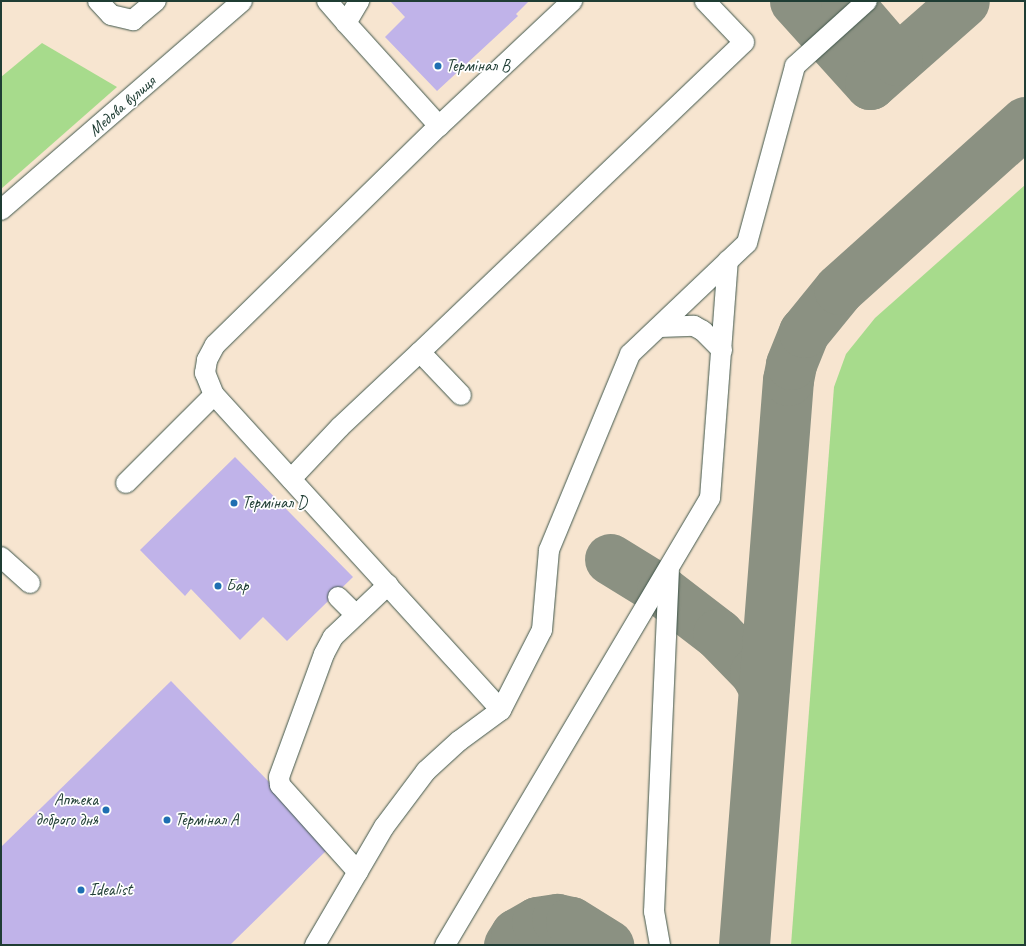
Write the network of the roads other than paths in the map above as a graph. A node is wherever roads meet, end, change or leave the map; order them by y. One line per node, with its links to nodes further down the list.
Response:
1 (98, 1): 2 (street)
2 (156, 1)
3 (242, 1): 11 (street, Медова вулиця)
4 (327, 1): 9 (street)
5 (359, 1): 9 (street)
6 (572, 1): 10 (street)
7 (706, 1): 15 (street)
8 (867, 1): 12 (street)
9 (346, 23): 10 (street)
10 (439, 126): 16 (street)
11 (1, 210)
12 (728, 261): 13 (street); 14 (street)
13 (660, 327): 14 (street); 26 (street)
14 (722, 350): 21 (street)
15 (420, 352): 17 (street); 18 (street)
16 (214, 395): 18 (street); 19 (street)
17 (461, 395)
18 (291, 479): 23 (street)
19 (126, 482)
20 (1, 557): 22 (street)
21 (669, 569): 29 (street); 30 (street)
22 (30, 583)
23 (388, 585): 25 (street); 26 (street)
24 (338, 597): 25 (street)
25 (356, 615): 27 (street)
26 (501, 710): 27 (street)
27 (358, 872): 28 (street)
28 (315, 945)
29 (445, 945)
30 (660, 945)

